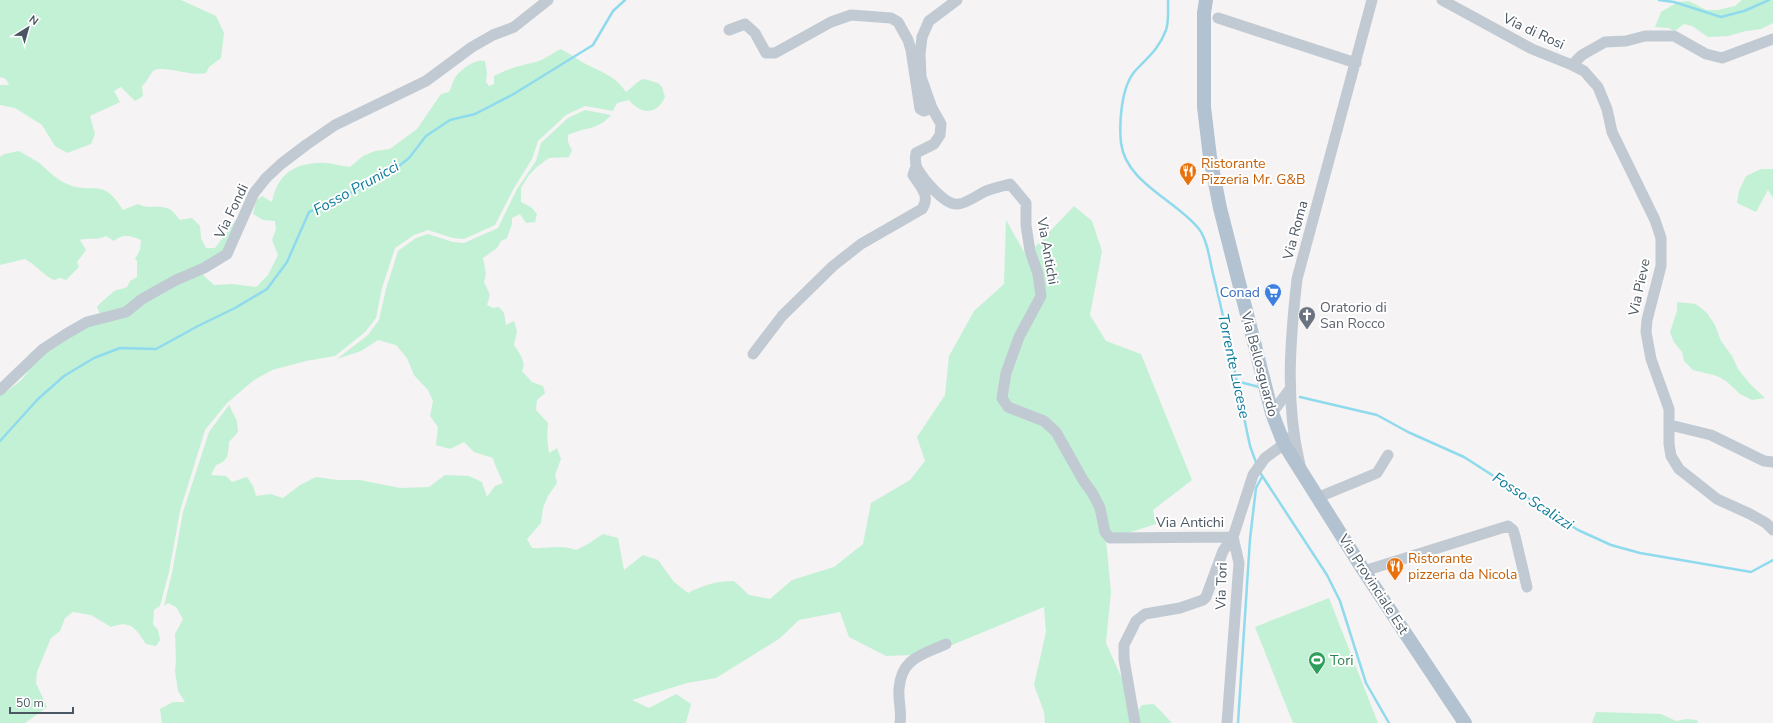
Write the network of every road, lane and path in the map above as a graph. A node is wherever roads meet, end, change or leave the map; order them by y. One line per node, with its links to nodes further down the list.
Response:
1 (548, 0): 14 (street, Via Fondi)
2 (957, 0): 11 (street)
3 (1206, 0): 15 (main road, Via Bellosguardo)
4 (1372, 0): 9 (street, Via Roma)
5 (1442, 0): 10 (street, Via di Rosi)
6 (1218, 18): 9 (street)
7 (729, 30): 11 (street)
8 (1773, 39): 10 (street)
9 (1356, 63): 16 (street, Via Roma)
10 (1572, 64): 20 (street, Via Pieve)
11 (932, 108): 12 (street)
12 (917, 167): 13 (street); 27 (street, Via Antichi)
13 (753, 354)
14 (0, 390)
15 (1266, 390): 16 (street); 18 (main road, Via Bellosguardo)
16 (1287, 393): 17 (street, Via Roma); 18 (street)
17 (1291, 406): 18 (street); 19 (street, Via Roma)
18 (1273, 417): 21 (main road, Via Bellosguardo)
19 (1292, 425): 21 (street); 24 (street, Via Roma)
20 (1670, 425): 23 (street); 26 (street, Via Pieve)
21 (1284, 444): 24 (main road, Via Provinciale Est); 27 (street)
22 (1388, 455): 25 (street)
23 (1773, 462)
24 (1301, 469): 25 (main road, Via Provinciale Est)
25 (1318, 496): 28 (main road, Via Provinciale Est)
26 (1773, 530)
27 (1233, 537): 32 (street); 33 (street, Via Tori)
28 (1364, 571): 29 (street); 34 (main road, Via Provinciale Est)
29 (1527, 587)
30 (946, 644): 31 (street)
31 (900, 723)
32 (1135, 723)
33 (1227, 723)
34 (1465, 723)

